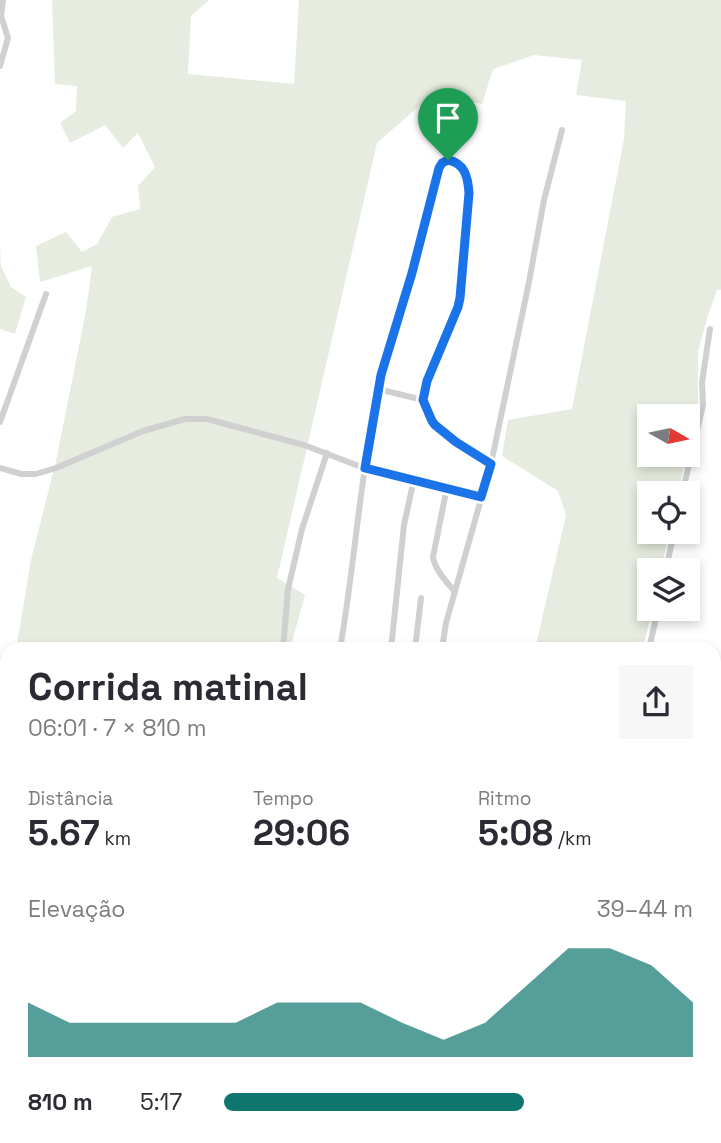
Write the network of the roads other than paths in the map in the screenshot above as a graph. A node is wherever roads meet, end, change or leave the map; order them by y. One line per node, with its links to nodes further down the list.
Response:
1 (3, 0): 2 (street)
2 (0, 66)
3 (562, 130): 10 (street)
4 (46, 294): 8 (street)
5 (710, 329): 14 (street)
6 (378, 389): 7 (street); 7 (street); 12 (street)
7 (423, 400): 10 (street)
8 (0, 422)
9 (327, 453): 11 (street); 12 (street); 20 (street)
10 (491, 464): 16 (street)
11 (0, 468)
12 (365, 468): 13 (street); 21 (street)
13 (414, 479): 15 (street); 22 (street)
14 (685, 481)
15 (447, 487): 16 (street); 17 (street)
16 (481, 497): 17 (street)
17 (455, 592): 24 (street)
18 (421, 598): 23 (street)
19 (655, 621): 25 (street)
20 (284, 642)
21 (341, 642)
22 (392, 642)
23 (416, 642)
24 (443, 642)
25 (651, 642)

